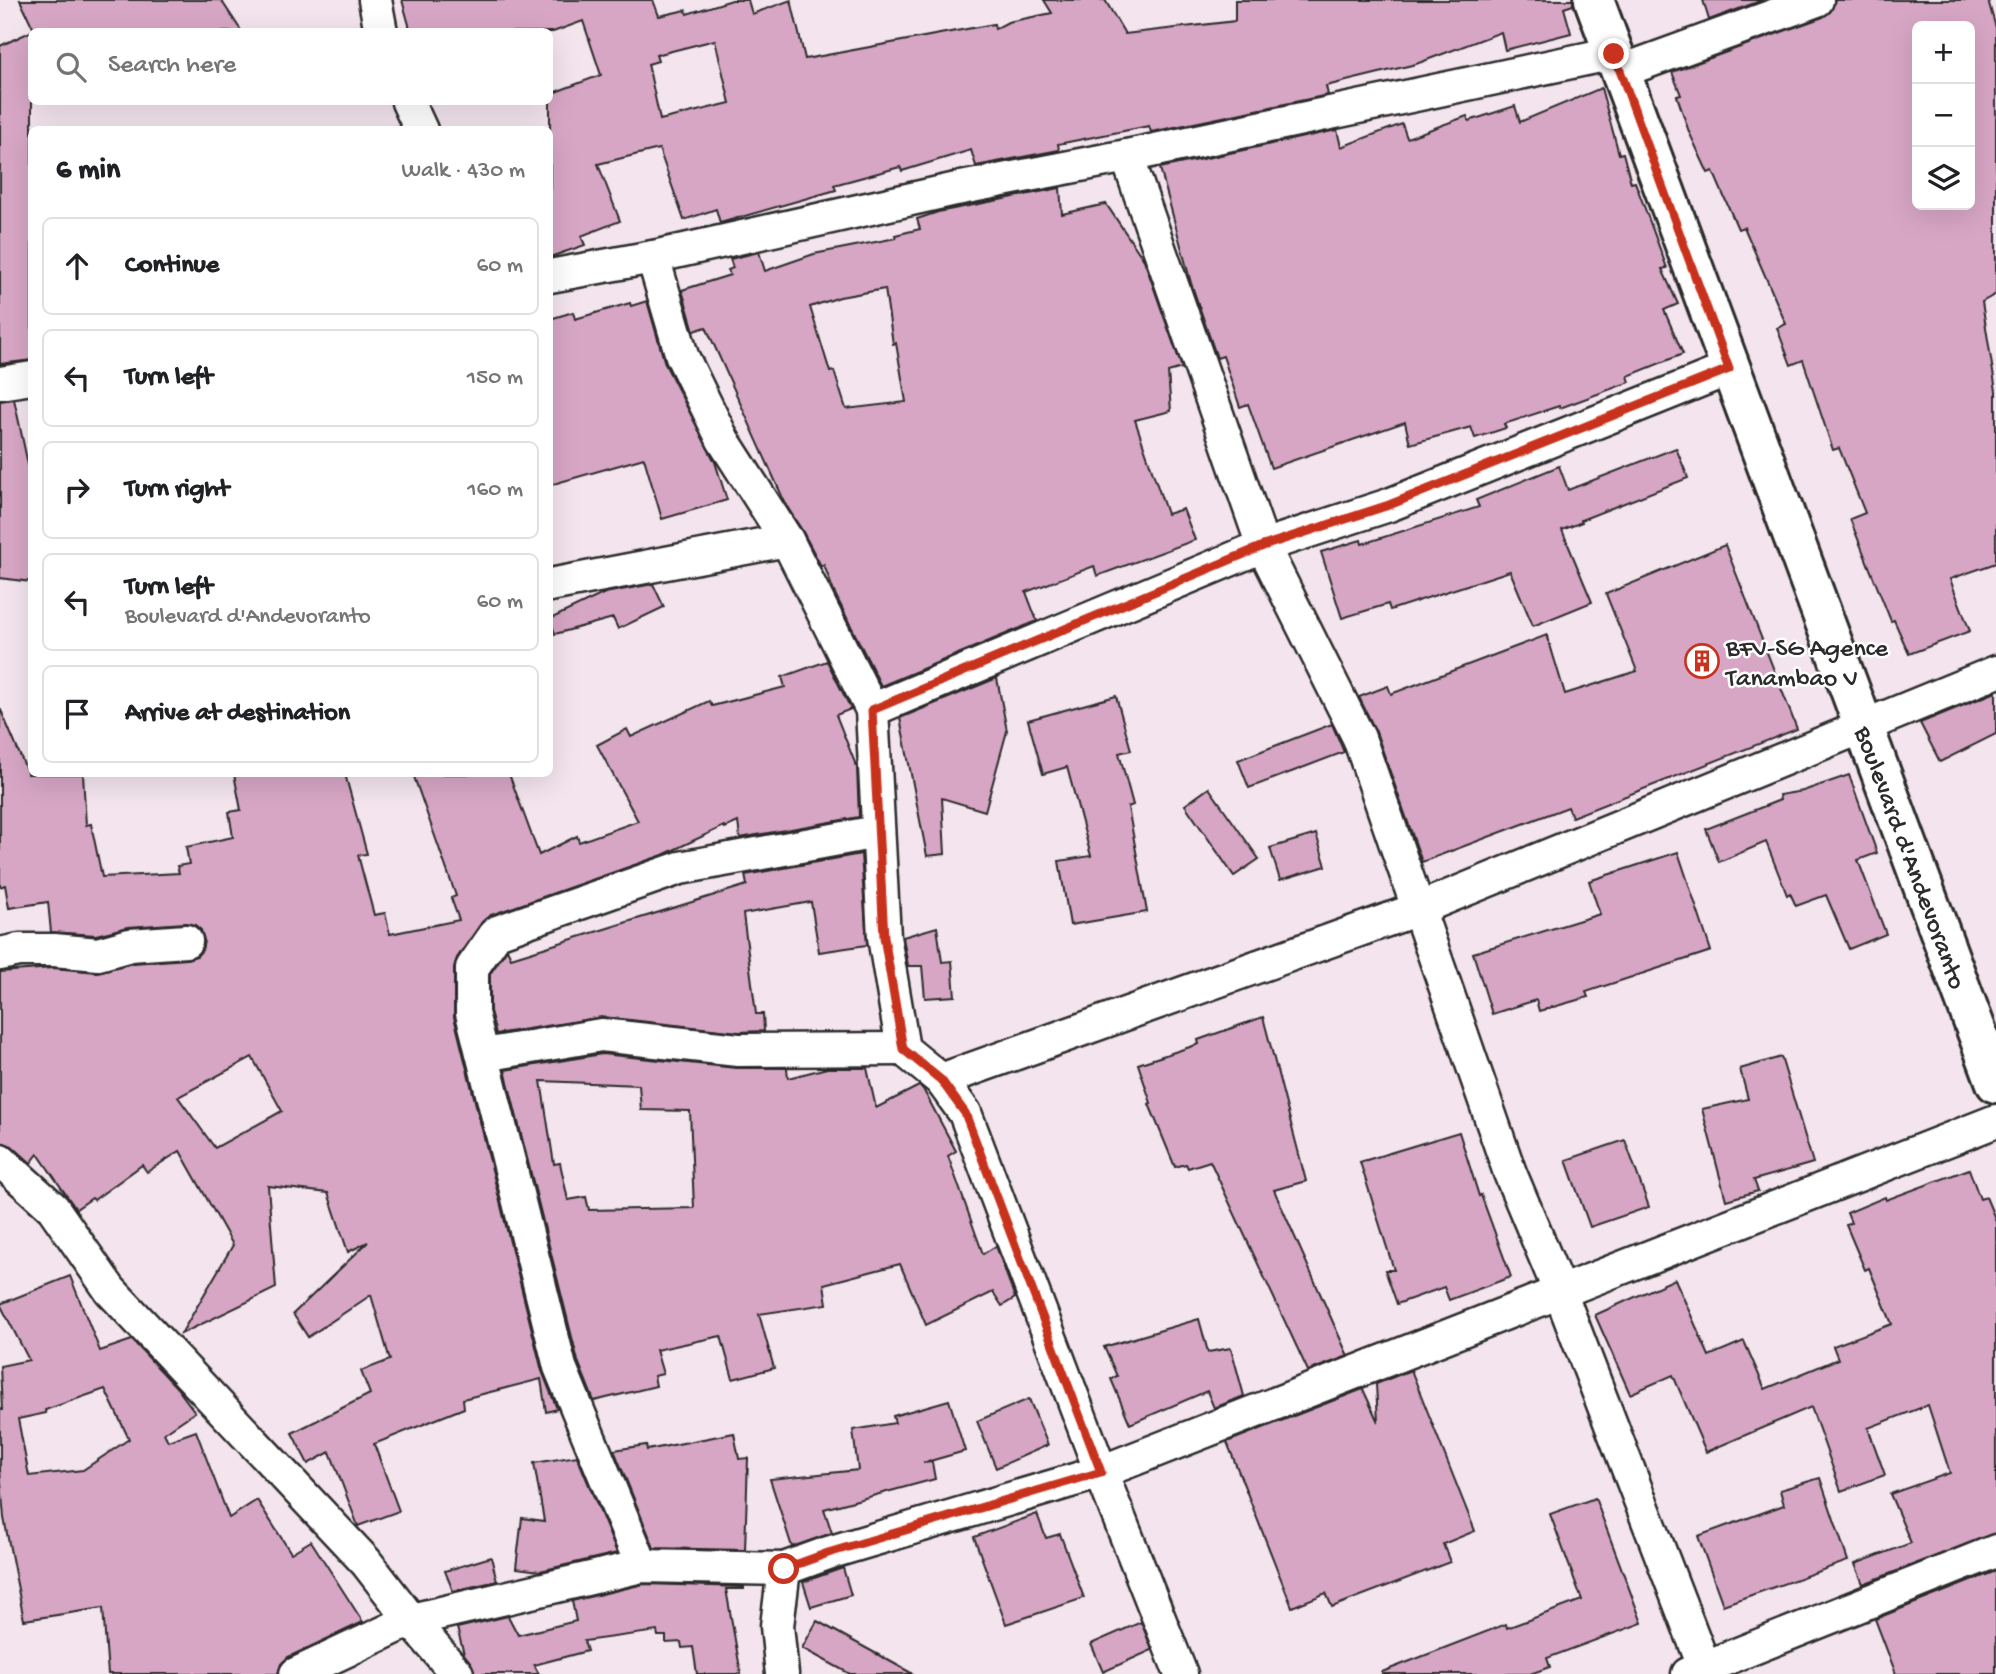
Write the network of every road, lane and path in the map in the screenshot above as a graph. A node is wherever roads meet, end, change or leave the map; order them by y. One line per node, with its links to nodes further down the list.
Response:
1 (374, 0): 4 (street)
2 (1594, 0): 5 (main road, Boulevard d'Andevoranto)
3 (1817, 0): 5 (street)
4 (380, 28)
5 (1618, 62): 8 (street); 11 (main road, Boulevard d'Andevoranto)
6 (409, 105): 7 (street)
7 (419, 126)
8 (1127, 156): 9 (street); 15 (street)
9 (653, 257): 10 (street); 14 (street)
10 (553, 275)
11 (1729, 369): 15 (street); 19 (main road, Boulevard d'Andevoranto)
12 (28, 379): 13 (street)
13 (0, 383)
14 (787, 541): 16 (street); 18 (street)
15 (1263, 546): 18 (street); 21 (street)
16 (553, 583)
17 (1996, 672): 19 (street)
18 (872, 710): 20 (street)
19 (1863, 728): 21 (street); 27 (main road, Boulevard d'Andevoranto)
20 (877, 832): 24 (street); 25 (street)
21 (1418, 909): 26 (street); 30 (street)
22 (187, 941): 23 (street)
23 (0, 954)
24 (903, 1049): 25 (street); 26 (street)
25 (484, 1055): 33 (street)
26 (941, 1080): 31 (street)
27 (1996, 1083)
28 (1996, 1121): 30 (street)
29 (0, 1160): 35 (street)
30 (1560, 1292): 31 (street); 36 (street)
31 (1101, 1472): 34 (street); 40 (street)
32 (1996, 1550): 36 (street)
33 (642, 1566): 34 (street); 35 (street)
34 (784, 1569): 39 (street)
35 (411, 1620): 37 (street); 38 (street)
36 (1700, 1672)
37 (296, 1674)
38 (457, 1674)
39 (782, 1674)
40 (1181, 1674)

